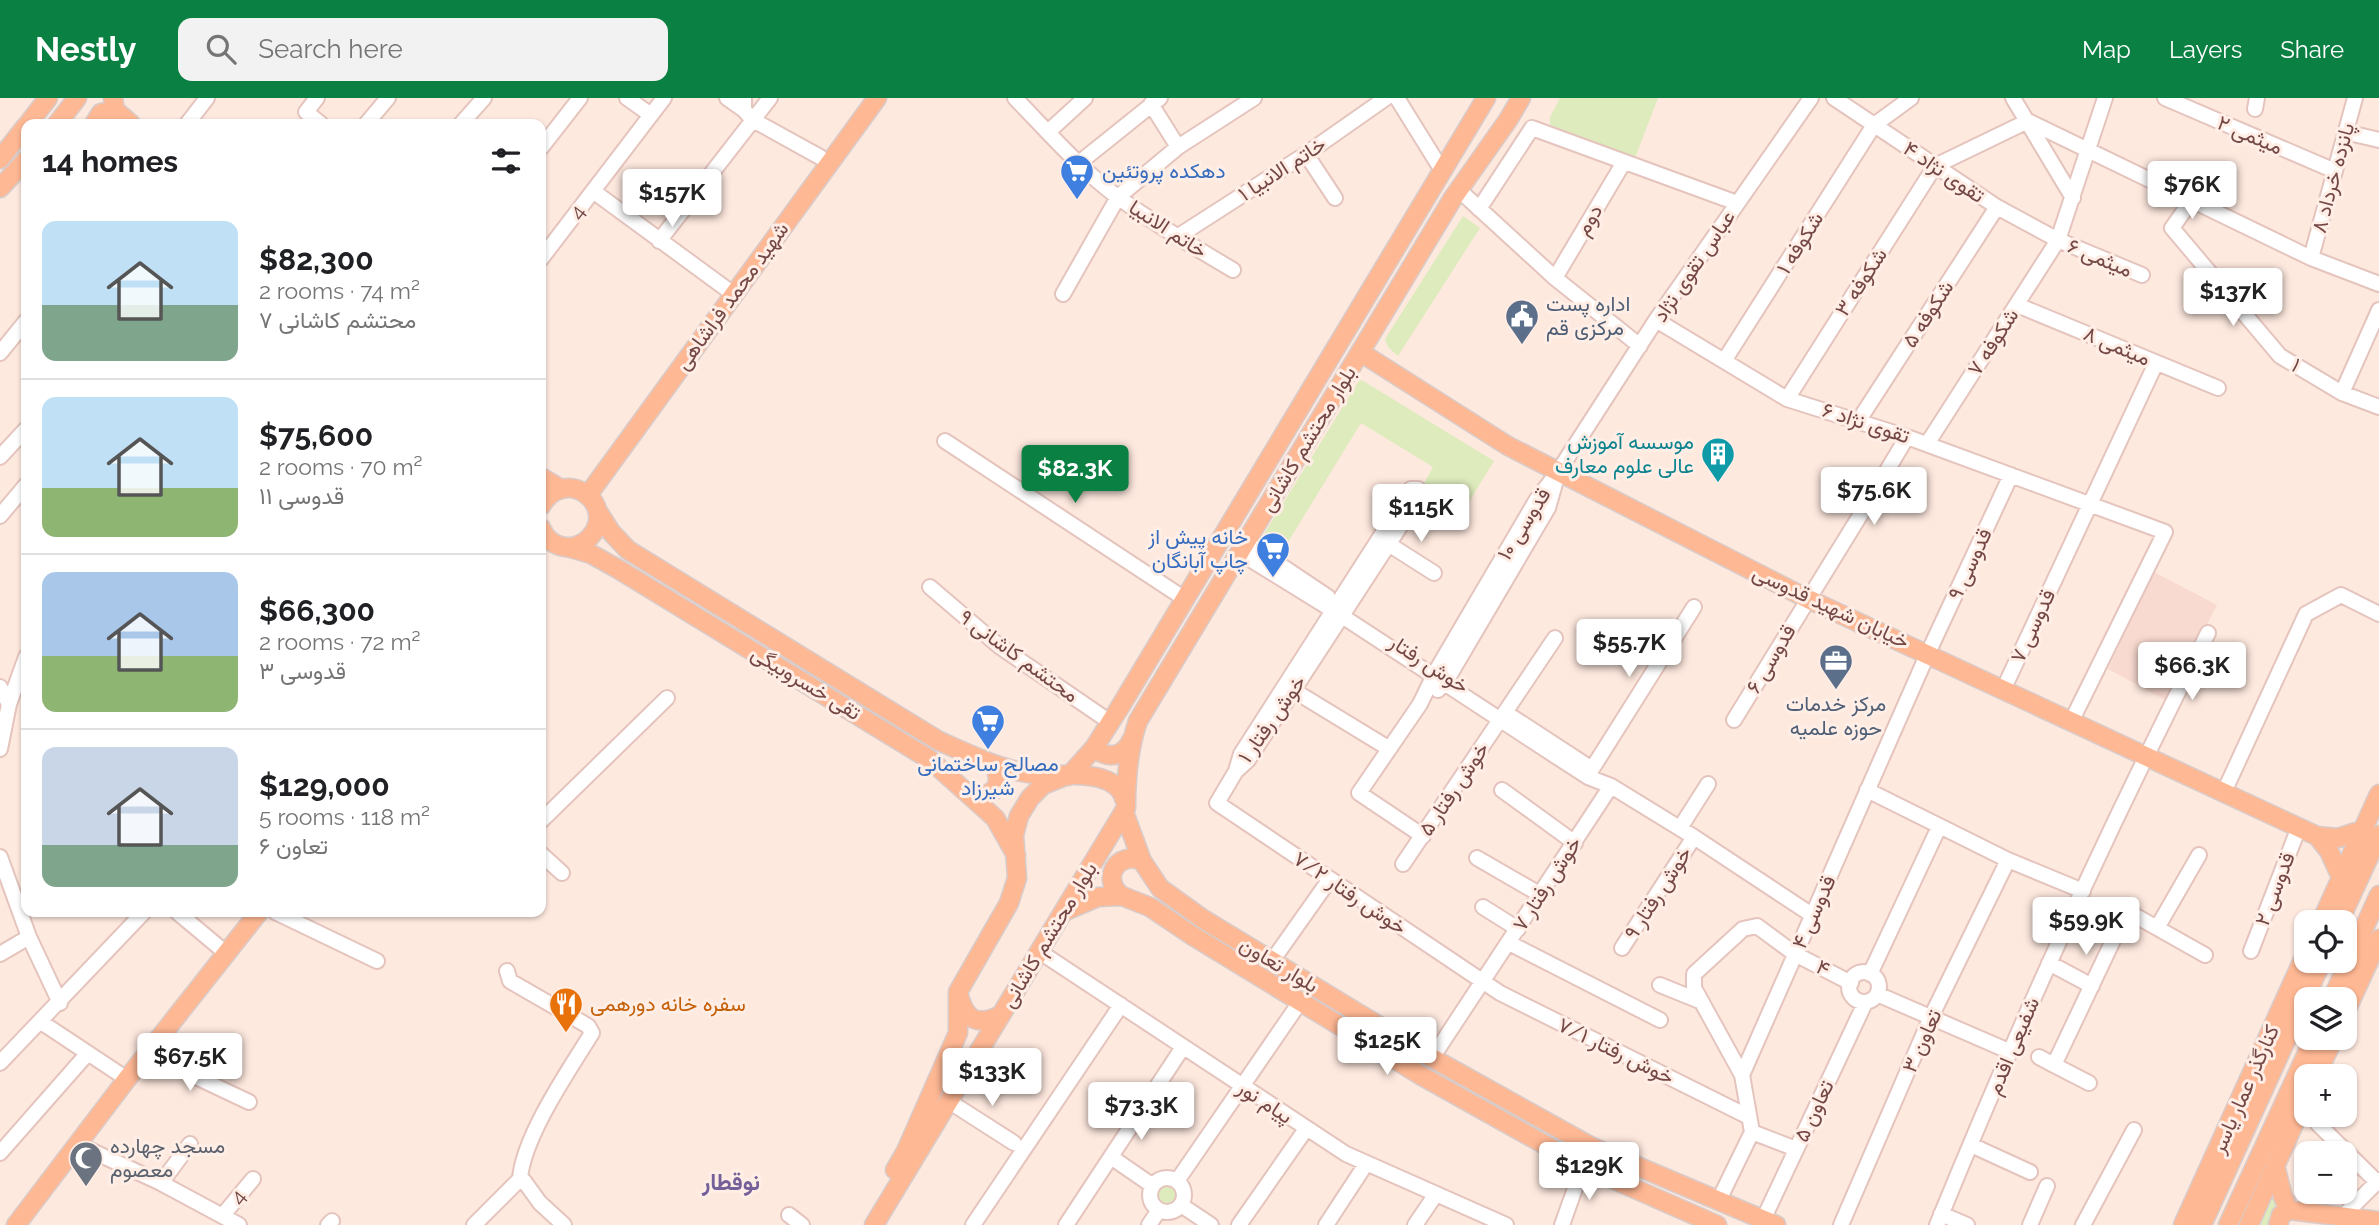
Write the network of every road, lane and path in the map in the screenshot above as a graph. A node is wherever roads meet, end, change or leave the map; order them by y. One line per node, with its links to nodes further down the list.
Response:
1 (48, 98): 31 (main road)
2 (77, 98): 32 (main road)
3 (208, 98): 35 (street)
4 (317, 98): 36 (street)
5 (388, 98): 37 (street)
6 (484, 98): 38 (street)
7 (580, 98): 45 (street)
8 (627, 98): 30 (street)
9 (664, 98): 30 (street, 4)
10 (727, 98): 29 (street)
11 (770, 98): 29 (street)
12 (877, 98): 76 (main road, شهید محمد فراشاهی)
13 (1085, 98): 41 (street)
14 (1386, 98): 48 (street, خاتم الانبیا ۱)
15 (1397, 98): 55 (street)
16 (1486, 98): 55 (main road, بلوار محتشم کاشانی)
17 (1521, 98): 58 (main road, بلوار محتشم کاشانی)
18 (1811, 98): 64 (street, عباس تقوی نژاد)
19 (1834, 98): 40 (street, تقوی نژاد ۴)
20 (1911, 98): 40 (street)
21 (2013, 98): 39 (street)
22 (2105, 98): 47 (street, شکوفه ۷)
23 (2165, 98): 56 (street, میثمی ۲)
24 (2355, 98): 42 (street, پانزده خرداد ۸)
25 (1016, 99): 41 (street, خاتم الانبیا)
26 (1251, 99): 46 (street)
27 (1155, 101): 46 (street); 52 (street)
28 (114, 104): 33 (main road); 34 (main road)
29 (747, 109): 49 (street); 69 (street)
30 (651, 115): 59 (street, 4)
31 (32, 119)
32 (61, 119)
33 (97, 119)
34 (127, 119)
35 (191, 119)
36 (315, 119)
37 (370, 119)
38 (465, 119)
39 (2028, 121): 47 (street); 54 (street); 62 (street)
40 (1874, 125): 54 (street, تقوی نژاد ۴); 85 (street, شکوفه ۱)
41 (1048, 132): 52 (street, خاتم الانبیا)
42 (2345, 132): 44 (street); 56 (street, پانزده خرداد ۸)
43 (21, 133): 50 (main road)
44 (2379, 140)
45 (546, 142)
46 (1178, 147): 60 (street)
47 (2089, 151): 62 (street, شکوفه ۷); 63 (street)
48 (1307, 154): 61 (street); 67 (street, خاتم الانبیا ۱)
49 (820, 157)
50 (0, 159)
51 (1624, 162): 64 (street); 66 (street); 74 (street, دوم)
52 (1079, 163): 60 (street, خاتم الانبیا)
53 (21, 165): 57 (main road)
54 (1935, 166): 65 (street, تقوی نژاد ۴); 89 (street, شکوفه ۳)
55 (1443, 172): 111 (main road, بلوار محتشم کاشانی)
56 (2335, 172): 71 (street, پانزده خرداد ۸)
57 (0, 188)
58 (1459, 190): 66 (street); 83 (main road, بلوار محتشم کاشانی)
59 (593, 191): 69 (street); 70 (street, 4)
60 (1118, 197): 67 (street, خاتم الانبیا); 77 (street)
61 (1335, 198)
62 (2073, 198): 68 (street, شکوفه ۷)
63 (2191, 201): 71 (street); 88 (street, ۱)
64 (1737, 203): 80 (street, عباس تقوی نژاد)
65 (1997, 207): 68 (street, تقوی نژاد ۴); 91 (street, شکوفه ۵)
66 (1479, 209): 74 (street)
67 (1177, 237): 72 (street, خاتم الانبیا)
68 (2058, 240): 73 (street, میثمی ۶); 78 (street, شکوفه ۷)
69 (659, 241): 76 (street)
70 (546, 253)
71 (2311, 258): 75 (street)
72 (1233, 270)
73 (2142, 275)
74 (1555, 278): 82 (street)
75 (2379, 284)
76 (733, 293): 103 (main road, شهید محمد فراشاهی)
77 (1063, 294)
78 (2017, 305): 86 (street, میثمی ۸); 95 (street, شکوفه ۷)
79 (2379, 310): 88 (street)
80 (1656, 320): 82 (street, عباس تقوی نژاد); 85 (street, تقوی نژاد ۶)
81 (21, 327): 84 (street)
82 (1640, 346): 97 (street, عباس تقوی نژاد)
83 (1360, 352): 97 (main road, خیابان شهید قدوسی); 108 (main road, بلوار محتشم کاشانی)
84 (0, 353)
85 (1724, 361): 89 (street, تقوی نژاد ۶)
86 (2156, 363): 87 (street, میثمی ۸); 104 (street, قدوسی ۷)
87 (2218, 388)
88 (2342, 393): 90 (street, ۱)
89 (1787, 399): 91 (street, تقوی نژاد ۶)
90 (2379, 407)
91 (1859, 420): 93 (street, تقوی نژاد ۶)
92 (21, 434): 96 (street)
93 (1907, 437): 95 (street, تقوی نژاد ۶); 112 (street, قدوسی ۶)
94 (945, 441): 111 (street)
95 (1927, 444): 98 (street, تقوی نژاد ۶)
96 (0, 457)
97 (1559, 472): 112 (main road, خیابان شهید قدوسی); 120 (street, قدوسی ۱۰)
98 (2011, 475): 104 (street, تقوی نژاد ۶); 118 (street, قدوسی ۹)
99 (546, 480): 100 (main road)
100 (561, 489): 102 (main road); 103 (main road)
101 (21, 491): 105 (street)
102 (546, 497)
103 (592, 503): 106 (main road, شهید محمد فراشاهی); 135 (main road, تقی خسروبیگی)
104 (2090, 504): 123 (street, قدوسی ۷); 128 (street, تقوی نژاد ۶)
105 (0, 516)
106 (549, 542): 144 (main road, تقی خسروبیگی)
107 (1390, 545): 109 (street); 114 (street); 114 (street)
108 (1243, 547): 114 (street, خوش رفتار); 130 (main road, بلوار محتشم کاشانی)
109 (1433, 573)
110 (930, 587): 129 (street, محتشم کاشانی ۹)
111 (1185, 599): 129 (main road, بلوار محتشم کاشانی)
112 (1808, 599): 118 (main road, خیابان شهید قدوسی); 127 (street, قدوسی ۶)
113 (1694, 607): 136 (street)
114 (1340, 610): 120 (street, خوش رفتار); 122 (street, خوش رفتار ۱)
115 (2379, 614): 142 (street)
116 (2208, 633): 134 (street, شفیعی اقدم)
117 (1555, 638): 126 (street, خوش رفتار ۵)
118 (1928, 653): 123 (main road, خیابان شهید قدوسی); 141 (street, قدوسی ۴)
119 (21, 668): 125 (street)
120 (1440, 678): 126 (street, خوش رفتار); 132 (street, قدوسی ۱۰)
121 (0, 687): 125 (street)
122 (1289, 688): 132 (street); 145 (street, خوش رفتار ۱)
123 (2004, 688): 128 (main road, خیابان شهید قدوسی)
124 (667, 698): 147 (street)
125 (4, 706): 133 (street)
126 (1502, 716): 136 (street, خوش رفتار); 139 (street, خوش رفتار); 152 (street, خوش رفتار ۵)
127 (1734, 720)
128 (2071, 720): 134 (main road, خیابان شهید قدوسی)
129 (1110, 722): 131 (main road, بلوار محتشم کاشانی)
130 (1132, 738): 131 (main road); 146 (main road, بلوار محتشم کاشانی)
131 (1094, 748): 137 (main road, بلوار محتشم کاشانی)
132 (1388, 748): 152 (street, قدوسی ۱۰)
133 (0, 749)
134 (2146, 755): 142 (main road, خیابان شهید قدوسی); 168 (street, شفیعی اقدم)
135 (994, 765): 137 (main road, تقی خسروبیگی); 144 (main road)
136 (1592, 769): 139 (street, خوش رفتار)
137 (1066, 776): 146 (main road, تقی خسروبیگی); 156 (main road, بلوار محتشم کاشانی)
138 (1708, 784): 150 (street)
139 (1611, 786): 150 (street, خوش رفتار); 155 (street, خوش رفتار ۷)
140 (1502, 790): 155 (street)
141 (1867, 790): 148 (street); 176 (street, قدوسی ۴)
142 (2224, 792): 149 (main road, خیابان شهید قدوسی)
143 (2379, 794): 151 (main road)
144 (974, 797): 156 (main road, تقی خسروبیگی)
145 (1217, 803): 166 (street, خوش رفتار ۷/۲)
146 (1125, 810): 162 (main road, بلوار تعاون); 175 (main road, بلوار محتشم کاشانی)
147 (546, 816)
148 (1939, 827): 161 (street); 199 (street)
149 (2299, 827): 153 (main road, خیابان شهید قدوسی); 187 (street, قدوسی ۲)
150 (1680, 828): 154 (street, خوش رفتار)
151 (2371, 833): 153 (main road); 165 (main road); 174 (main road)
152 (1423, 836): 163 (street, خوش رفتار ۵)
153 (2317, 836): 165 (main road)
154 (1694, 837): 176 (street, خوش رفتار); 186 (street, خوش رفتار ۹)
155 (1575, 843): 169 (street, خوش رفتار ۷)
156 (1016, 855): 206 (main road, بلوار محتشم کاشانی)
157 (2199, 855): 181 (street)
158 (0, 857): 167 (street)
159 (1477, 858): 169 (street)
160 (546, 859): 164 (street)
161 (2008, 860): 168 (street); 213 (street, تعاون ۳)
162 (1142, 861): 171 (main road); 194 (main road, بلوار تعاون)
163 (1403, 864)
164 (562, 873)
165 (2341, 877): 173 (main road)
166 (1330, 879): 194 (street); 200 (street, خوش رفتار ۷/۲)
167 (3, 880): 183 (street)
168 (2082, 891): 195 (street, شفیعی اقدم)
169 (1541, 895): 182 (street, خوش رفتار ۷)
170 (2379, 895): 204 (main road)
171 (1122, 896): 175 (main road); 208 (main road, بلوار تعاون)
172 (1483, 907): 182 (street)
173 (2326, 910)
174 (2343, 910)
175 (1065, 911): 188 (main road, بلوار محتشم کاشانی)
176 (1812, 915): 191 (street, قدوسی ۴)
177 (139, 917): 210 (street)
178 (183, 917): 189 (street)
179 (255, 917): 189 (main road)
180 (285, 917): 193 (street)
181 (2157, 928): 192 (street); 203 (street)
182 (1518, 929): 185 (street, خوش رفتار ۷)
183 (29, 937): 190 (street); 210 (street)
184 (2379, 939): 205 (main road)
185 (1509, 943): 200 (street, خوش رفتار ۷); 214 (street)
186 (1622, 948)
187 (2251, 951)
188 (1040, 952): 211 (street, پیام نور); 212 (main road, بلوار محتشم کاشانی)
189 (226, 953): 217 (main road)
190 (0, 954)
191 (1795, 954): 201 (street, ۴); 209 (street, ۴); 225 (street, قدوسی ۴)
192 (2205, 956)
193 (377, 961)
194 (1272, 961): 223 (main road, بلوار تعاون)
195 (2049, 963): 203 (street); 219 (street, شفیعی اقدم)
196 (507, 971): 249 (street)
197 (2297, 973): 287 (main road, کنارگذر عمار یاسر)
198 (2317, 973): 288 (main road)
199 (1870, 974): 201 (street); 207 (street)
200 (1483, 982): 223 (street, خوش رفتار ۷); 233 (street, خوش رفتار ۷/۱)
201 (1851, 983): 207 (street)
202 (1660, 985): 209 (street)
203 (2092, 986): 224 (street)
204 (2337, 987)
205 (2357, 987)
206 (958, 992): 212 (main road); 229 (main road, بلوار محتشم کاشانی)
207 (1871, 998): 213 (street); 241 (street, تعاون ۵)
208 (1300, 1002): 228 (street); 246 (main road, بلوار تعاون)
209 (1702, 1002): 225 (street)
210 (60, 1003): 215 (street)
211 (1121, 1005): 216 (street, پیام نور); 240 (street)
212 (1001, 1015): 231 (main road, بلوار محتشم کاشانی)
213 (1931, 1017): 219 (street); 283 (street, تعاون ۳)
214 (1660, 1020)
215 (41, 1022): 220 (street); 222 (street)
216 (1183, 1047): 228 (street, پیام نور); 243 (street)
217 (152, 1048): 226 (main road); 230 (street)
218 (2308, 1050): 289 (main road)
219 (2011, 1052): 239 (street, شفیعی اقدم)
220 (88, 1053): 226 (street); 242 (street)
221 (2039, 1057): 224 (street)
222 (2, 1058)
223 (1432, 1058): 256 (main road, بلوار تعاون)
224 (2054, 1065): 227 (street)
225 (1742, 1075): 233 (street)
226 (127, 1079): 237 (main road)
227 (2089, 1083)
228 (1242, 1087): 235 (street, پیام نور); 250 (street)
229 (927, 1100): 231 (main road); 271 (main road, بلوار محتشم کاشانی)
230 (249, 1102)
231 (948, 1106): 240 (street); 272 (main road, بلوار محتشم کاشانی)
232 (2294, 1123): 245 (main road)
233 (1751, 1124): 241 (street); 256 (street)
234 (2320, 1127): 251 (street)
235 (1306, 1129): 244 (street, پیام نور); 277 (street)
236 (2134, 1130): 286 (street)
237 (77, 1144): 252 (street); 266 (main road)
238 (190, 1144): 252 (street)
239 (1971, 1145): 247 (street); 263 (street, شفیعی اقدم)
240 (1019, 1146): 273 (street)
241 (1796, 1149): 265 (street, تعاون ۵)
242 (0, 1153)
243 (1111, 1157): 253 (street); 274 (street)
244 (1366, 1164): 255 (street, پیام نور); 278 (street)
245 (2275, 1165): 259 (main road); 290 (main road)
246 (1583, 1166): 281 (street); 282 (main road, بلوار تعاون)
247 (2030, 1171)
248 (253, 1179): 260 (street, 4)
249 (520, 1179): 268 (street); 269 (street)
250 (1177, 1181): 253 (street); 257 (street)
251 (2378, 1181): 262 (street)
252 (161, 1183): 260 (street)
253 (1153, 1186): 258 (street)
254 (2047, 1186): 285 (street)
255 (1436, 1194): 279 (street); 280 (street, پیام نور)
256 (1718, 1202): 265 (main road, بلوار تعاون)
257 (1181, 1205): 258 (street); 276 (street)
258 (1159, 1210): 275 (street)
259 (2289, 1210): 262 (main road); 291 (main road)
260 (223, 1215): 267 (street)
261 (789, 1215): 270 (street)
262 (2343, 1216): 264 (main road)
263 (1939, 1219): 284 (street)
264 (2379, 1221)
265 (1767, 1223)
266 (16, 1225)
267 (239, 1225)
268 (474, 1225)
269 (564, 1225)
270 (802, 1225)
271 (861, 1225)
272 (874, 1225)
273 (973, 1225)
274 (1066, 1225)
275 (1149, 1225)
276 (1211, 1225)
277 (1238, 1225)
278 (1326, 1225)
279 (1415, 1225)
280 (1504, 1225)
281 (1562, 1225)
282 (1717, 1225)
283 (1841, 1225)
284 (1967, 1225)
285 (2030, 1225)
286 (2083, 1225)
287 (2183, 1225)
288 (2202, 1225)
289 (2228, 1225)
290 (2249, 1225)
291 (2278, 1225)

